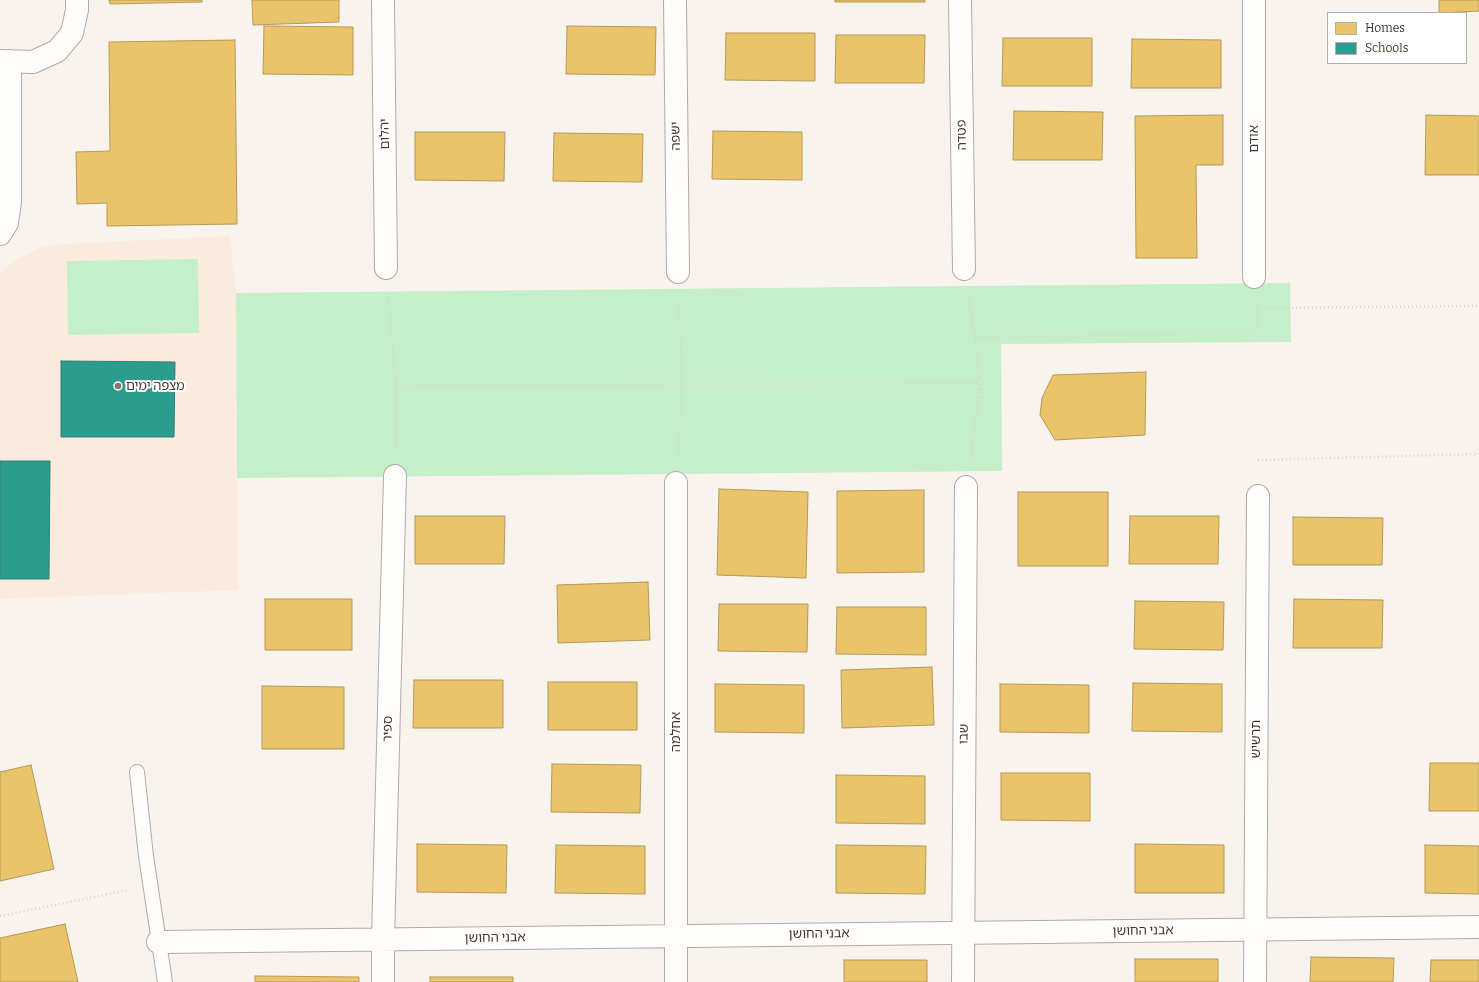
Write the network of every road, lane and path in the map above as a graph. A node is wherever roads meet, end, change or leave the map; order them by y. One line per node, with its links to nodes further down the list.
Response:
1 (77, 0): 6 (street)
2 (383, 0): 8 (street, יהלום)
3 (675, 0): 10 (street, ישפה)
4 (960, 0): 9 (street, פטדה)
5 (1254, 0): 11 (street, אודם)
6 (5, 61): 7 (street)
7 (0, 234)
8 (386, 268): 17 (path)
9 (964, 269): 14 (path)
10 (678, 272): 16 (path)
11 (1254, 277): 13 (path)
12 (1479, 306): 13 (path)
13 (1256, 308): 14 (path)
14 (975, 337): 15 (path)
15 (980, 383): 16 (path); 22 (path)
16 (682, 384): 17 (path); 21 (path)
17 (396, 386): 20 (path)
18 (1479, 454): 19 (path)
19 (1258, 460)
20 (395, 476): 31 (street, ספיר)
21 (676, 483): 30 (street, אחלמה)
22 (966, 487): 29 (street, שבו)
23 (1258, 496): 28 (street, תרשיש)
24 (137, 772): 25 (lane)
25 (151, 886): 26 (path); 32 (lane)
26 (0, 916)
27 (1479, 928): 28 (street, אבני החושן)
28 (1254, 930): 29 (street, אבני החושן); 37 (street, תרשיש)
29 (962, 933): 30 (street, אבני החושן); 36 (street, שבו)
30 (677, 936): 31 (street, אבני החושן); 35 (street, אחלמה)
31 (383, 939): 32 (street, אבני החושן); 34 (street, ספיר)
32 (158, 942): 33 (lane)
33 (165, 982)
34 (383, 982)
35 (676, 982)
36 (963, 982)
37 (1255, 982)

